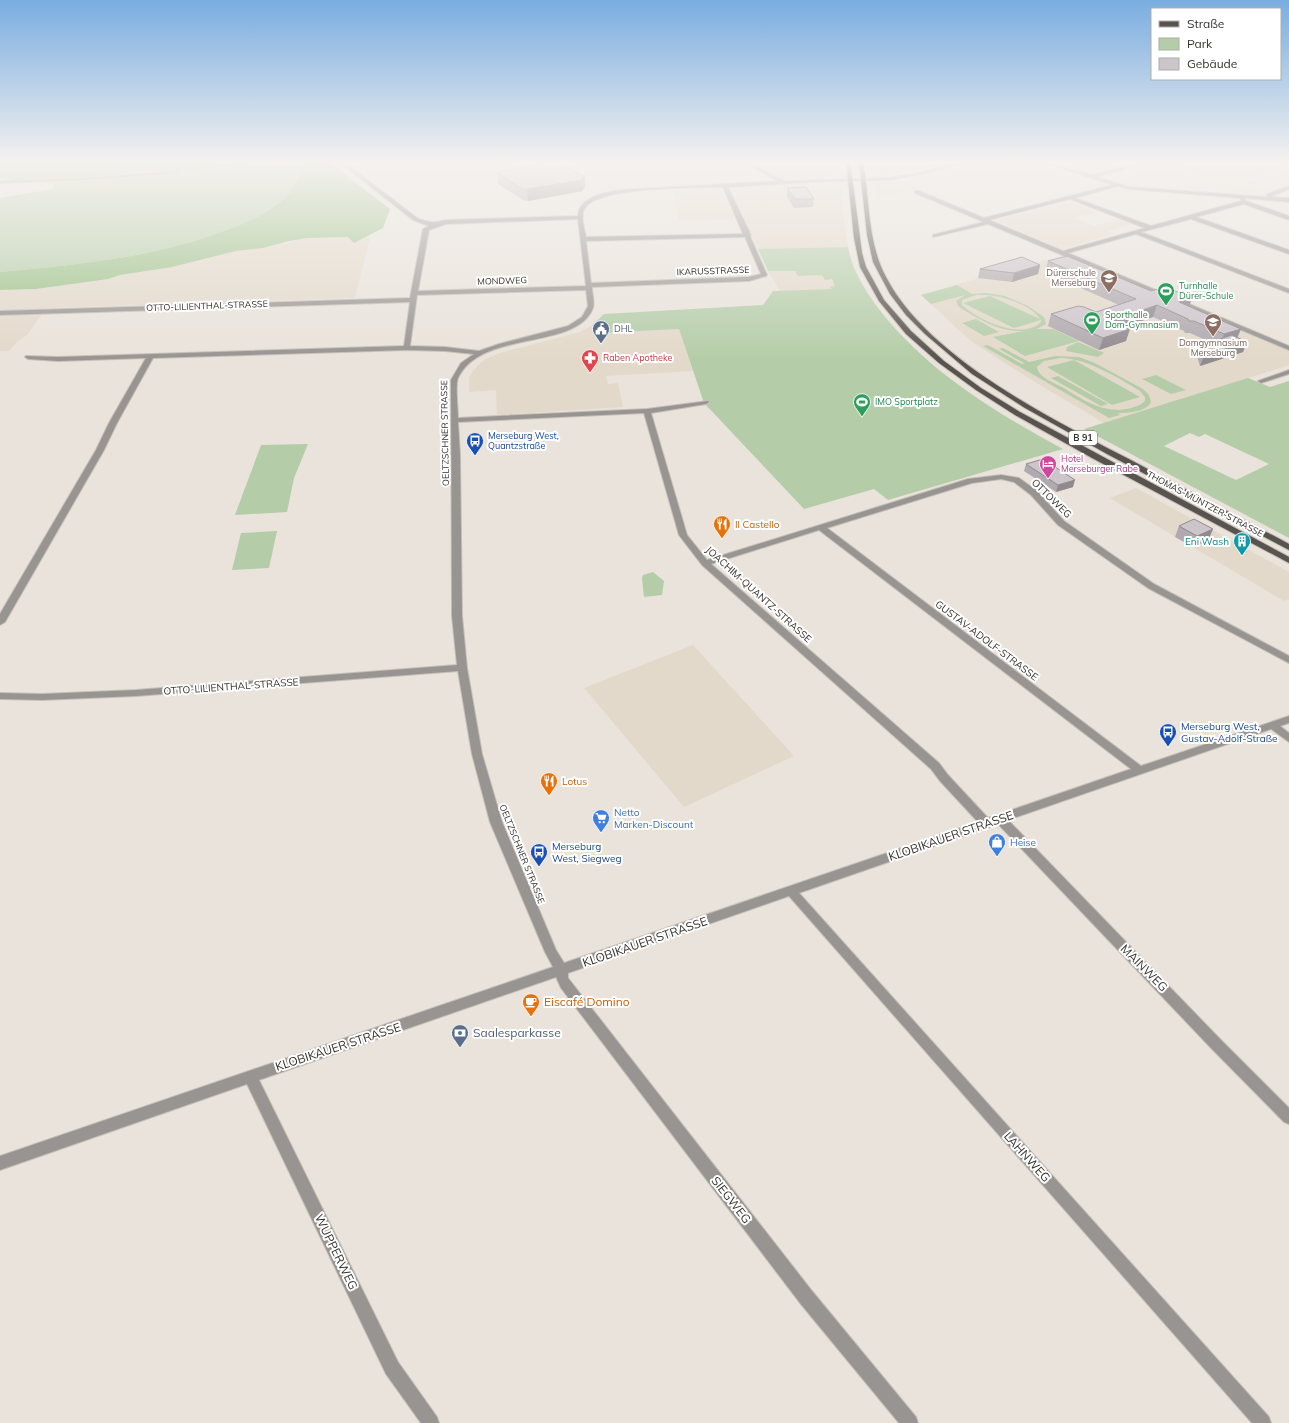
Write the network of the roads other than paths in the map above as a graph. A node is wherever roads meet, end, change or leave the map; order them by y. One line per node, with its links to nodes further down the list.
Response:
1 (429, 227): 18 (street)
2 (582, 227): 13 (street, OELTZSCHNER STRASSE)
3 (744, 227): 11 (street, IKARUSSTRASSE)
4 (855, 227): 32 (main road, THOMAS-MÜNTZER-STRASSE / B 91)
5 (869, 227): 31 (main road, THOMAS-MÜNTZER-STRASSE / B 91)
6 (968, 227): 12 (street)
7 (1002, 227): 15 (street)
8 (1220, 227): 14 (street)
9 (1150, 228): 10 (street)
10 (1135, 232): 15 (street); 17 (street)
11 (748, 235): 13 (street); 16 (street, IKARUSSTRASSE)
12 (935, 236)
13 (583, 239): 16 (street, OELTZSCHNER STRASSE)
14 (1289, 252)
15 (1062, 253): 21 (street)
16 (588, 286): 18 (street, MONDWEG); 22 (street, OELTZSCHNER STRASSE)
17 (1289, 291)
18 (414, 296): 19 (street, OTTO-LILIENTHAL-STRASSE); 20 (street)
19 (0, 313)
20 (407, 348): 22 (street); 23 (street)
21 (1289, 348)
22 (479, 353): 29 (street, OELTZSCHNER STRASSE)
23 (151, 356): 24 (street); 34 (street)
24 (28, 357)
25 (1289, 372): 26 (street)
26 (1262, 381)
27 (706, 402): 28 (street)
28 (647, 411): 29 (street); 33 (street, JOACHIM-QUANTZ-STRASSE)
29 (454, 420): 36 (street, OELTZSCHNER STRASSE)
30 (820, 527): 33 (street, OTTOWEG); 35 (street, OTTOWEG); 41 (street, GUSTAV-ADOLF-STRASSE)
31 (1289, 547)
32 (1289, 560)
33 (705, 563): 43 (street, JOACHIM-QUANTZ-STRASSE)
34 (0, 622)
35 (1289, 660)
36 (462, 668): 37 (street, OTTO-LILIENTHAL-STRASSE); 45 (street, OELTZSCHNER STRASSE)
37 (0, 696)
38 (1289, 719): 39 (street, KLOBIKAUER STRASSE)
39 (1272, 725): 40 (street); 41 (street, KLOBIKAUER STRASSE)
40 (1289, 738)
41 (1140, 771): 42 (street, KLOBIKAUER STRASSE)
42 (1000, 819): 43 (street, KLOBIKAUER STRASSE); 47 (street, MAINWEG)
43 (987, 824): 44 (street, KLOBIKAUER STRASSE)
44 (791, 891): 45 (street, KLOBIKAUER STRASSE); 51 (street, LAHNWEG)
45 (562, 971): 46 (street, KLOBIKAUER STRASSE); 50 (street, SIEGWEG)
46 (250, 1076): 48 (street, KLOBIKAUER STRASSE); 49 (street, WUPPERWEG)
47 (1289, 1116)
48 (0, 1163)
49 (431, 1423)
50 (910, 1423)
51 (1263, 1423)

